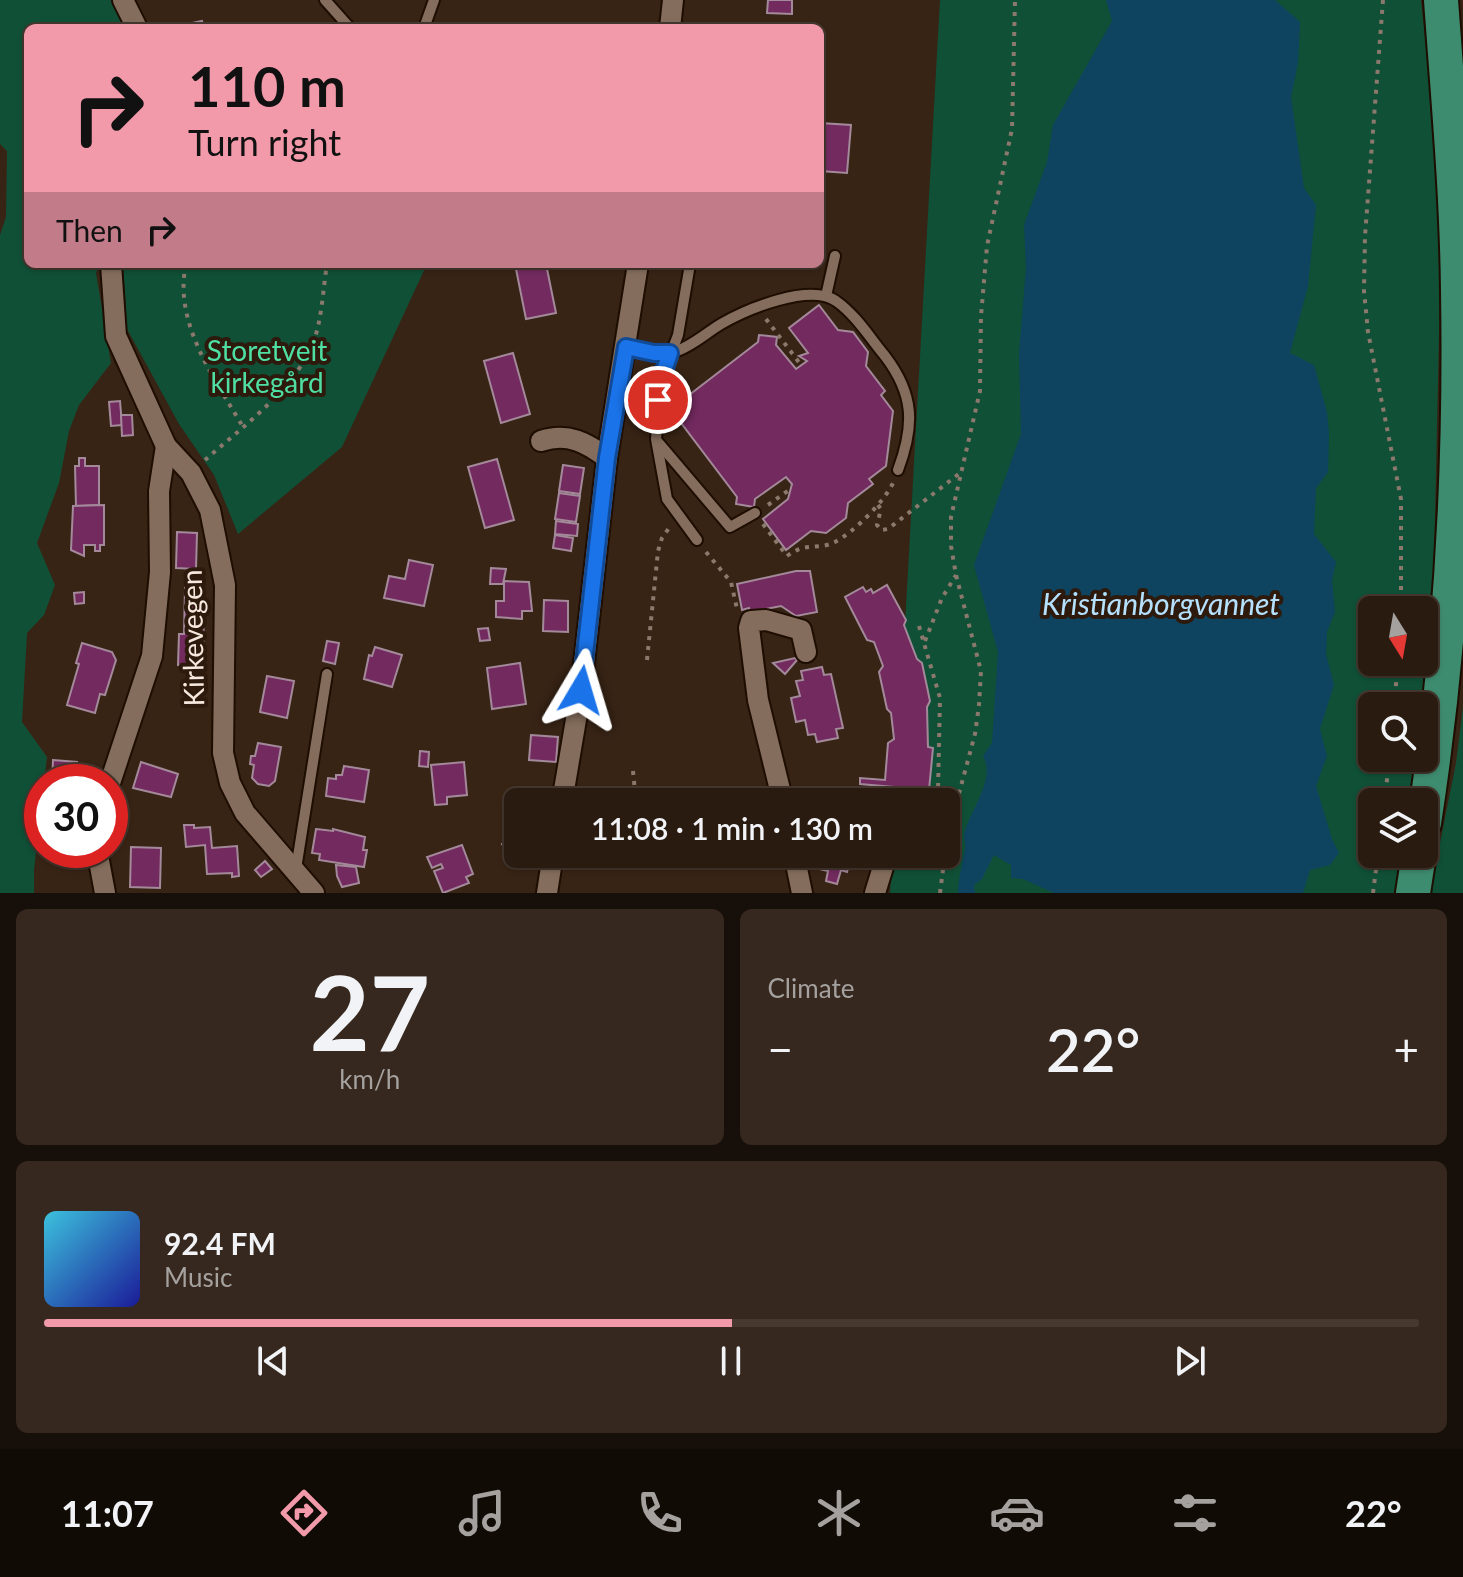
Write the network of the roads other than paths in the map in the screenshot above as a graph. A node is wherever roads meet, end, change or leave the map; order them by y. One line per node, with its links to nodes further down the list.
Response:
1 (325, 0): 7 (lane)
2 (434, 0): 8 (lane)
3 (673, 0): 9 (street)
4 (1441, 0): 29 (highway)
5 (128, 2): 6 (street)
6 (136, 24)
7 (346, 24)
8 (425, 24)
9 (670, 24)
10 (835, 256): 14 (lane)
11 (111, 268): 19 (street, Kirkevegen)
12 (637, 268): 15 (street)
13 (689, 268): 16 (lane)
14 (826, 296): 16 (lane); 21 (lane)
15 (626, 347): 16 (lane); 20 (street)
16 (670, 353): 17 (lane)
17 (656, 439): 22 (lane); 23 (lane)
18 (541, 441): 20 (street)
19 (166, 446): 26 (street); 35 (street, Kirkevegen)
20 (607, 458): 27 (street)
21 (898, 470)
22 (755, 513)
23 (697, 540)
24 (806, 652): 28 (street)
25 (327, 674): 35 (lane)
26 (116, 764)
27 (564, 788)
28 (780, 788)
29 (1430, 788)
30 (100, 868): 36 (street)
31 (551, 868): 38 (street)
32 (797, 868): 39 (street)
33 (883, 868): 40 (street)
34 (1417, 868): 41 (highway)
35 (295, 871): 37 (street, Kirkevegen)
36 (105, 893)
37 (314, 893)
38 (547, 893)
39 (802, 893)
40 (875, 893)
41 (1413, 893)

